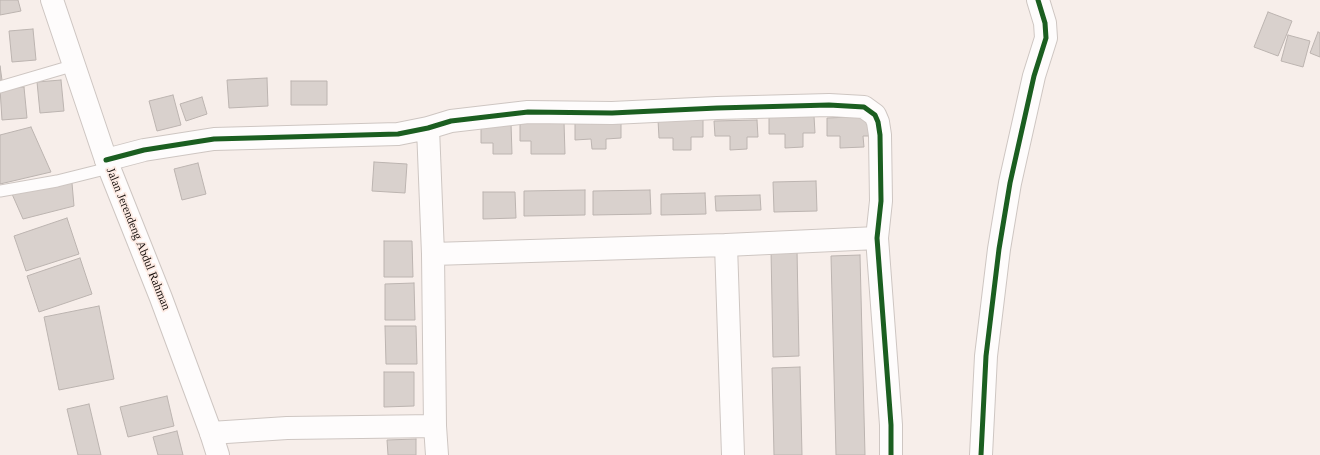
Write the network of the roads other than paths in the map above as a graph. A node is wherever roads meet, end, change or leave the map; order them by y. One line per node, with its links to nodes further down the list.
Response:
1 (52, 0): 3 (main road, Jalan Jerendeng Abdul Rahman)
2 (1038, 0): 17 (main road)
3 (75, 65): 4 (lane); 6 (main road, Jalan Jerendeng Abdul Rahman)
4 (0, 87)
5 (428, 128): 6 (main road); 8 (main road); 10 (main road)
6 (108, 164): 7 (lane); 12 (main road, Jalan Jerendeng Abdul Rahman)
7 (0, 191)
8 (877, 238): 9 (main road); 16 (main road)
9 (726, 245): 10 (main road); 15 (main road)
10 (433, 254): 11 (main road)
11 (435, 426): 12 (main road); 14 (main road)
12 (211, 433): 13 (main road, Jalan Jerendeng Abdul Rahman)
13 (218, 455)
14 (437, 455)
15 (733, 455)
16 (891, 455)
17 (981, 455)

